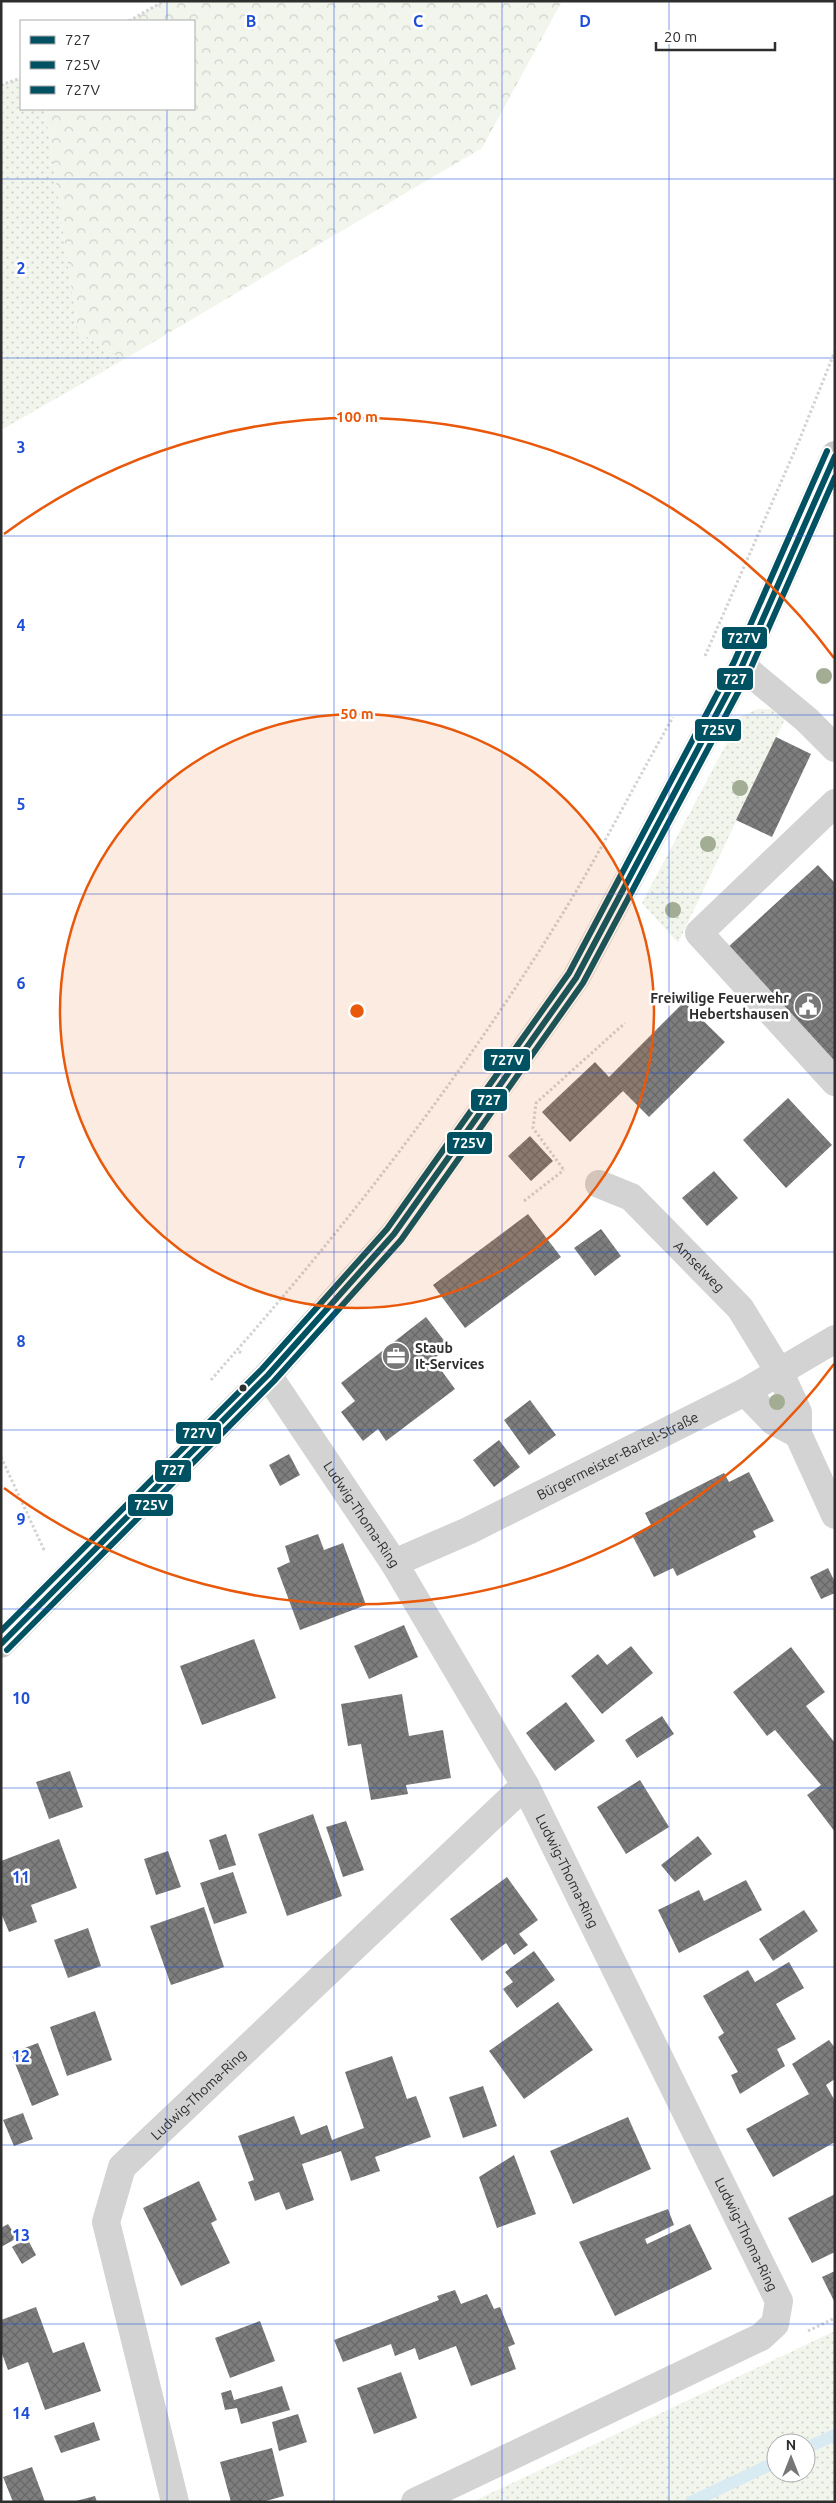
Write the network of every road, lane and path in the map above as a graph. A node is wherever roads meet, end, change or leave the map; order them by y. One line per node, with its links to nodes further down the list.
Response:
1 (164, 1): 2 (path)
2 (131, 20)
3 (20, 78): 4 (path)
4 (1, 85)
5 (835, 351): 7 (path)
6 (835, 455): 8 (main road)
7 (704, 659)
8 (742, 666): 10 (street); 19 (main road)
9 (676, 710): 19 (path)
10 (835, 748)
11 (835, 804): 13 (street)
12 (624, 1023): 14 (path)
13 (835, 1082)
14 (563, 1169): 15 (path); 16 (path)
15 (599, 1184): 18 (street, Amselweg)
16 (524, 1201)
17 (835, 1339): 18 (street, Bürgermeister-Bartel-Straße)
18 (780, 1373): 20 (street, Bürgermeister-Bartel-Straße); 21 (street, Amselweg)
19 (268, 1375): 24 (street, Ludwig-Thoma-Ring); 25 (main road)
20 (745, 1392): 21 (street); 24 (street, Bürgermeister-Bartel-Straße)
21 (798, 1434): 23 (street)
22 (1, 1457): 25 (path)
23 (835, 1516)
24 (394, 1563): 27 (street, Ludwig-Thoma-Ring)
25 (64, 1583): 26 (main road)
26 (1, 1644)
27 (525, 1785): 28 (street, Ludwig-Thoma-Ring); 29 (street, Ludwig-Thoma-Ring)
28 (175, 2502)
29 (415, 2502)

